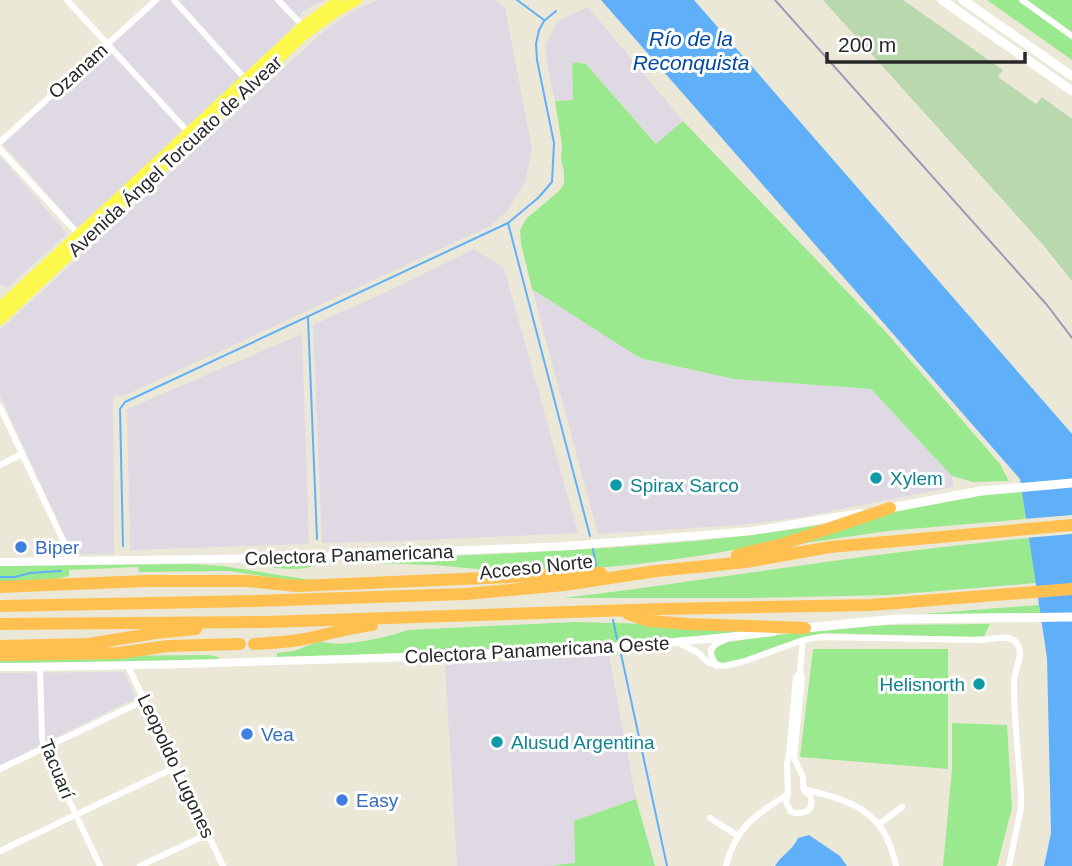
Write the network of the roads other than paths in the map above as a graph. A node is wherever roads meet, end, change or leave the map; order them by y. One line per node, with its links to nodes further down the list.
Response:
1 (67, 0): 12 (street)
2 (156, 0): 12 (street, Ozanam)
3 (174, 0): 14 (street)
4 (278, 0): 10 (street)
5 (339, 0): 10 (main road, Avenida Ángel Torcuato de Alvear)
6 (356, 0): 14 (main road, Avenida Ángel Torcuato de Alvear)
7 (942, 0): 15 (main road)
8 (963, 0): 13 (main road)
9 (1021, 0): 11 (street)
10 (303, 26): 14 (main road, Avenida Ángel Torcuato de Alvear)
11 (1072, 36)
12 (108, 44): 16 (street); 17 (street, Ozanam)
13 (1072, 76)
14 (249, 82): 16 (main road, Avenida Ángel Torcuato de Alvear); 19 (main road, Avenida Ángel Torcuato de Alvear)
15 (1072, 91)
16 (188, 132): 19 (main road, Avenida Ángel Torcuato de Alvear)
17 (0, 142)
18 (0, 149): 19 (street)
19 (81, 237): 20 (main road, Avenida Ángel Torcuato de Alvear)
20 (5, 302): 21 (main road, Avenida Ángel Torcuato de Alvear)
21 (0, 320)
22 (0, 407): 23 (street)
23 (22, 454): 24 (street); 28 (street)
24 (0, 465)
25 (1072, 483): 26 (main road, Colectora Panamericana)
26 (890, 508): 28 (street, Colectora Panamericana); 30 (highway)
27 (1072, 524): 30 (highway, Acceso Norte)
28 (70, 561): 29 (street, Colectora Panamericana)
29 (0, 562)
30 (656, 571): 31 (highway); 33 (highway, Acceso Norte)
31 (0, 587)
32 (1072, 589): 34 (highway)
33 (0, 606)
34 (621, 611): 35 (highway); 39 (highway)
35 (439, 615): 37 (highway); 43 (highway)
36 (1072, 617): 39 (main road, Colectora Panamericana Oeste)
37 (266, 622): 38 (highway); 44 (highway)
38 (0, 624)
39 (804, 634): 40 (street, Colectora Panamericana Oeste); 47 (street); 50 (street); 75 (street)
40 (731, 637): 41 (street, Colectora Panamericana Oeste); 47 (street)
41 (678, 642): 46 (street, Colectora Panamericana Oeste); 47 (street)
42 (240, 644): 45 (highway)
43 (254, 644)
44 (0, 646)
45 (0, 655)
46 (128, 666): 49 (street, Colectora Panamericana Oeste); 51 (street, Leopoldo Lugones)
47 (717, 666)
48 (0, 667): 49 (street, Colectora Panamericana Oeste)
49 (40, 667): 52 (street, Tacuarí)
50 (800, 672): 53 (street); 54 (street)
51 (145, 700): 52 (street); 55 (street, Leopoldo Lugones)
52 (44, 747): 56 (street); 64 (street, Tacuarí)
53 (787, 764): 54 (street); 58 (street)
54 (796, 764): 57 (street)
55 (176, 767): 64 (street); 67 (street, Leopoldo Lugones)
56 (0, 768)
57 (805, 790): 58 (street); 59 (street); 60 (street)
58 (788, 795): 61 (street); 63 (street)
59 (826, 795): 60 (street); 66 (street)
60 (812, 803): 63 (street)
61 (773, 804): 63 (street); 68 (street)
62 (902, 807): 66 (street)
63 (788, 809)
64 (76, 815): 69 (street); 70 (street, Tacuarí)
65 (710, 818): 68 (street)
66 (878, 825): 74 (street)
67 (208, 834): 71 (street); 72 (street, Leopoldo Lugones)
68 (738, 836): 73 (street)
69 (0, 851)
70 (100, 866)
71 (140, 866)
72 (223, 866)
73 (726, 866)
74 (896, 866)
75 (1009, 866)

